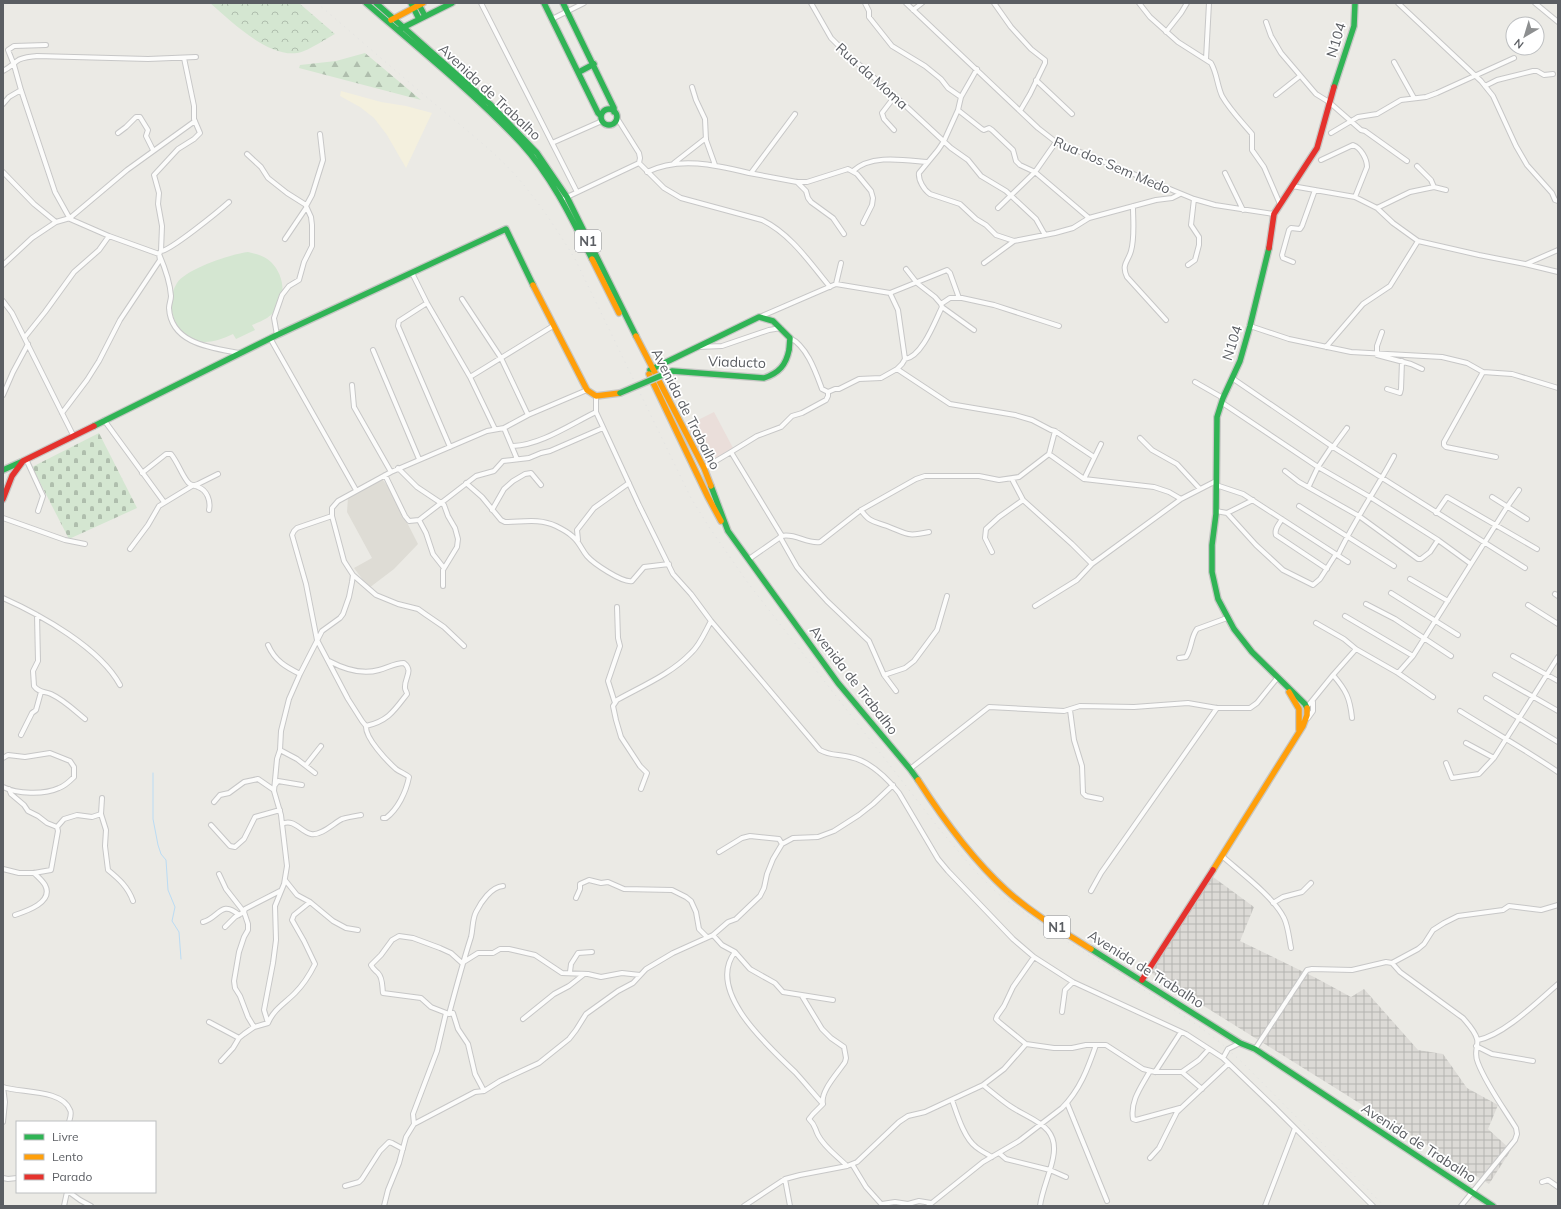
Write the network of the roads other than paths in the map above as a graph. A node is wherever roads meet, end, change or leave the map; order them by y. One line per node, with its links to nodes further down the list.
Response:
1 (366, 3): 24 (main road, Avenida de Trabalho / N1)
2 (376, 3): 24 (main road, Avenida de Trabalho / N1)
3 (452, 3): 22 (main road)
4 (481, 3): 68 (street)
5 (544, 3): 23 (main road)
6 (563, 3): 21 (main road)
7 (584, 3): 21 (street)
8 (811, 3): 48 (street, Rua da Moma)
9 (865, 3): 49 (street)
10 (906, 3): 20 (street, Rua dos Sem Medo)
11 (922, 3): 20 (street)
12 (994, 3): 43 (street)
13 (1139, 3): 28 (street)
14 (1187, 3): 28 (street)
15 (1209, 3): 33 (street)
16 (1355, 3): 51 (main road, N104 / N104)
17 (1398, 3): 42 (street)
18 (1535, 3): 26 (street)
19 (417, 4): 22 (main road); 24 (main road)
20 (913, 10): 37 (street, Rua dos Sem Medo)
21 (568, 11): 23 (street); 35 (main road)
22 (422, 18): 27 (main road)
23 (552, 19): 39 (main road)
24 (390, 20): 27 (main road, Avenida de Trabalho / N1)
25 (1266, 22): 41 (street)
26 (1558, 22)
27 (401, 29): 93 (main road, Avenida de Trabalho / N1)
28 (1166, 32): 33 (street)
29 (46, 45): 36 (street)
30 (196, 57): 31 (street)
31 (184, 58): 36 (street); 59 (street)
32 (1514, 58): 42 (street)
33 (1206, 59): 97 (street)
34 (1394, 62): 50 (street)
35 (594, 64): 39 (main road); 57 (main road)
36 (14, 65): 38 (street); 46 (street)
37 (977, 69): 49 (street); 54 (street, Rua dos Sem Medo)
38 (3, 71)
39 (579, 72): 58 (main road)
40 (1553, 74): 44 (street)
41 (1300, 76): 47 (street); 51 (street)
42 (1474, 76): 44 (street); 50 (street)
43 (1036, 80): 54 (street); 56 (street)
44 (1485, 86): 95 (street)
45 (692, 87): 65 (street)
46 (21, 90): 52 (street); 104 (street)
47 (1276, 95)
48 (895, 96): 61 (street); 66 (street, Rua da Moma)
49 (961, 97): 53 (street)
50 (1414, 98): 60 (street)
51 (1329, 102): 60 (street); 85 (main road, N104 / N104)
52 (3, 104)
53 (958, 110): 66 (street); 81 (street)
54 (1020, 111): 67 (street, Rua dos Sem Medo)
55 (795, 114): 82 (street)
56 (1072, 114)
57 (616, 115): 58 (main road); 58 (main road); 74 (street)
58 (602, 119): 68 (street)
59 (195, 121): 69 (street); 115 (street)
60 (1350, 122): 63 (street); 72 (street)
61 (894, 130)
62 (118, 133): 69 (street)
63 (1331, 133)
64 (320, 134): 98 (street)
65 (706, 138): 75 (street); 76 (street)
66 (944, 141): 73 (street); 91 (street, Rua da Moma)
67 (1056, 142): 81 (street); 90 (street, Rua dos Sem Medo)
68 (552, 143): 89 (street)
69 (153, 150): 104 (street)
70 (248, 154): 98 (street)
71 (1322, 160): 92 (street)
72 (1407, 161)
73 (927, 162): 78 (street); 112 (street)
74 (639, 163): 80 (street); 89 (street)
75 (674, 163): 76 (street); 80 (street)
76 (715, 165): 82 (street)
77 (1417, 166): 86 (street)
78 (853, 171): 84 (street); 107 (street)
79 (3, 172): 106 (street)
80 (647, 172): 127 (street)
81 (1035, 172): 91 (street); 105 (street)
82 (751, 173): 84 (street)
83 (1225, 173): 102 (street)
84 (797, 182): 108 (street)
85 (1292, 186): 87 (street); 97 (main road, N104 / N104)
86 (1434, 187): 88 (street); 101 (street)
87 (1315, 190): 92 (street); 117 (street)
88 (1446, 190)
89 (577, 192): 93 (street)
90 (1180, 194): 94 (street, Rua dos Sem Medo); 99 (street)
91 (1010, 196): 100 (street); 109 (street, Rua da Moma)
92 (1355, 197): 101 (street)
93 (564, 198): 156 (main road, Avenida de Trabalho / N1)
94 (1194, 199): 102 (street, Rua dos Sem Medo); 121 (street)
95 (1558, 201)
96 (229, 202): 115 (street)
97 (1280, 204): 103 (main road, N104 / N104)
98 (306, 206): 111 (street); 142 (street)
99 (1134, 206): 105 (street); 135 (street)
100 (998, 208)
101 (1377, 208): 113 (street)
102 (1243, 210): 103 (street, Rua dos Sem Medo)
103 (1274, 214): 138 (main road, N104 / N104)
104 (70, 218): 106 (street); 110 (street)
105 (1089, 218): 109 (street)
106 (56, 222): 120 (street)
107 (863, 223)
108 (844, 234)
109 (1045, 235): 112 (street)
110 (109, 236): 115 (street); 143 (street)
111 (285, 239)
112 (1014, 241): 116 (street)
113 (1418, 241): 119 (street); 147 (street)
114 (1558, 250): 119 (street)
115 (160, 253): 150 (street); 171 (street)
116 (984, 262)
117 (1293, 262)
118 (841, 263): 126 (street)
119 (1525, 264): 123 (street)
120 (3, 265)
121 (1188, 265)
122 (906, 269): 125 (street)
123 (1558, 272)
124 (412, 273): 132 (street); 136 (main road); 142 (main road)
125 (917, 283): 128 (street); 129 (street); 133 (street)
126 (836, 284): 127 (street); 128 (street)
127 (830, 287): 134 (street)
128 (890, 294): 153 (street)
129 (959, 298): 133 (street); 137 (street)
130 (462, 299): 152 (street)
131 (3, 301): 143 (street)
132 (427, 303): 159 (street); 184 (street)
133 (941, 306): 140 (street); 153 (street)
134 (760, 317): 139 (main road); 148 (main road, Viaducto)
135 (1166, 320)
136 (552, 326): 152 (street); 165 (main road)
137 (1059, 326)
138 (1250, 326): 147 (street); 160 (main road, N104 / N104)
139 (781, 328): 145 (main road); 148 (street)
140 (974, 330)
141 (1382, 332): 151 (street)
142 (277, 335): 144 (main road)
143 (25, 337): 146 (street)
144 (270, 338): 150 (main road); 212 (street)
145 (790, 338): 166 (street); 168 (main road, Viaducto, bridge)
146 (28, 344): 167 (street); 171 (street)
147 (1326, 347): 151 (street)
148 (697, 348): 156 (main road, Viaducto)
149 (373, 350): 190 (street)
150 (239, 353): 173 (main road)
151 (1376, 354): 154 (street); 158 (street)
152 (501, 358): 159 (street); 172 (street)
153 (905, 359): 157 (street)
154 (1402, 361): 155 (street); 164 (street)
155 (1422, 369)
156 (650, 370): 195 (main road, Avenida de Trabalho / N1); 238 (main road, Avenida de Trabalho / N1)
157 (897, 370): 166 (street); 178 (street)
158 (1483, 372): 163 (street); 189 (street)
159 (470, 377): 177 (street)
160 (1232, 378): 169 (main road, N104 / N104); 183 (street)
161 (1195, 382): 169 (street)
162 (352, 385): 198 (street)
163 (1558, 388)
164 (1387, 389)
165 (587, 390): 168 (main road); 172 (street)
166 (828, 392): 185 (street)
167 (3, 394)
168 (596, 396): 170 (street)
169 (1222, 400): 193 (street); 207 (main road, N104 / N104)
170 (596, 412): 175 (street); 182 (street)
171 (62, 413): 179 (street)
172 (528, 415): 174 (street)
173 (104, 420): 179 (main road); 199 (street)
174 (504, 428): 177 (street); 182 (street)
175 (603, 428): 191 (street); 206 (street)
176 (1347, 428): 183 (street)
177 (495, 429): 184 (street)
178 (1056, 431): 186 (street); 188 (street)
179 (73, 435): 192 (main road)
180 (1140, 438): 211 (street)
181 (1101, 444): 188 (street)
182 (513, 446): 191 (street)
183 (1332, 446): 193 (street); 202 (street)
184 (450, 447): 190 (street)
185 (731, 452): 195 (street); 240 (street)
186 (1049, 454): 203 (street); 204 (street)
187 (1394, 456): 202 (street)
188 (1094, 457): 204 (street)
189 (1496, 457)
190 (419, 459): 194 (street)
191 (518, 459): 205 (street)
192 (25, 460): 196 (main road); 216 (main road); 227 (street)
193 (1318, 466): 210 (street); 214 (street)
194 (398, 468): 198 (street); 221 (street)
195 (704, 468): 238 (main road, Avenida de Trabalho / N1)
196 (3, 470)
197 (1285, 471): 210 (street)
198 (391, 472): 201 (street)
199 (142, 473): 209 (street); 220 (street)
200 (218, 474): 209 (street)
201 (385, 475): 212 (street); 236 (street)
202 (1382, 478): 214 (street); 230 (street)
203 (1012, 479): 218 (street); 226 (street)
204 (1084, 479): 217 (street)
205 (466, 483): 221 (street); 225 (street)
206 (629, 483): 243 (street); 252 (street)
207 (1216, 483): 211 (street); 219 (street); 228 (main road, N104 / N104)
208 (541, 485): 225 (street)
209 (192, 486): 220 (street); 224 (street)
210 (1309, 486): 232 (street)
211 (1200, 489): 217 (street)
212 (356, 490): 231 (street)
213 (1519, 490): 223 (street)
214 (1370, 497): 232 (street); 242 (street)
215 (1492, 497): 223 (street)
216 (3, 499)
217 (1182, 499): 253 (street)
218 (1023, 500): 248 (street); 253 (street)
219 (1253, 500): 229 (street); 234 (street)
220 (164, 502): 246 (street)
221 (439, 503): 236 (street); 256 (street)
222 (1299, 506): 241 (street)
223 (1507, 507): 235 (street); 237 (street)
224 (209, 510)
225 (492, 510): 243 (street)
226 (862, 510): 239 (street); 240 (street)
227 (38, 511)
228 (1216, 511): 229 (street); 272 (main road, N104 / N104)
229 (1227, 513): 258 (street)
230 (1436, 513): 237 (street); 244 (street)
231 (332, 516): 259 (street); 279 (street)
232 (1359, 516): 241 (street); 242 (street)
233 (3, 518): 245 (street)
234 (1282, 519): 249 (street); 258 (street)
235 (1528, 519)
236 (419, 520): 256 (street)
237 (1496, 525): 244 (street); 247 (street)
238 (728, 531): 250 (main road, Avenida de Trabalho / N1)
239 (929, 532)
240 (781, 536): 250 (street); 292 (street)
241 (1347, 536): 249 (street); 255 (street)
242 (1438, 540): 254 (street)
243 (578, 541): 252 (street)
244 (1485, 543): 254 (street); 257 (street)
245 (85, 544)
246 (130, 549)
247 (1537, 549)
248 (992, 552)
249 (1337, 554): 251 (street); 258 (street)
250 (749, 559): 327 (main road, Avenida de Trabalho / N1)
251 (1348, 562)
252 (669, 564): 273 (street)
253 (1092, 564): 268 (street)
254 (1471, 564): 265 (street)
255 (1394, 566)
256 (444, 568): 261 (street)
257 (1525, 568)
258 (1327, 569)
259 (353, 575): 279 (street); 281 (street)
260 (1410, 579): 265 (street)
261 (443, 586)
262 (1391, 593): 274 (street)
263 (947, 596): 292 (street)
264 (3, 598): 270 (street)
265 (1448, 601): 274 (street)
266 (1366, 604): 278 (street)
267 (1528, 605): 276 (street)
268 (1035, 606)
269 (617, 607): 305 (street)
270 (37, 615): 298 (street); 300 (street)
271 (1345, 616): 283 (street)
272 (1227, 618): 287 (street); 295 (main road, N104 / N104)
273 (711, 621): 305 (street); 331 (street)
274 (1436, 621): 277 (street); 278 (street)
275 (1316, 623): 282 (street)
276 (1558, 624)
277 (1458, 635)
278 (1424, 638): 283 (street); 284 (street)
279 (317, 640): 288 (street); 290 (street)
280 (268, 645): 290 (street)
281 (464, 646)
282 (1356, 650): 289 (street); 293 (street)
283 (1413, 656): 289 (street)
284 (1451, 656)
285 (1513, 656): 294 (street)
286 (1558, 657): 294 (street)
287 (1179, 658)
288 (329, 661): 315 (street); 315 (street)
289 (1398, 673): 302 (street)
290 (300, 674): 322 (street)
291 (1494, 674): 301 (street)
292 (884, 675): 299 (street)
293 (1333, 675): 304 (street); 311 (street)
294 (1547, 675): 296 (street); 301 (street)
295 (1278, 677): 297 (main road, N104 / N104); 307 (street)
296 (1558, 681)
297 (1284, 683): 306 (main road, N104); 316 (main road, N104)
298 (120, 685)
299 (896, 691)
300 (41, 692): 313 (street); 317 (street)
301 (1533, 696): 309 (street); 312 (street)
302 (1433, 697)
303 (1486, 698): 312 (street)
304 (1312, 702): 306 (street); 314 (street)
305 (615, 703): 334 (street)
306 (1307, 707): 314 (main road)
307 (1217, 708): 308 (street); 356 (street)
308 (1070, 710): 327 (street); 337 (street)
309 (1558, 710)
310 (1460, 711): 318 (street)
311 (1352, 718)
312 (1518, 718): 318 (street); 319 (street)
313 (85, 719)
314 (1307, 719): 316 (main road)
315 (366, 726): 342 (street)
316 (1299, 732): 348 (main road)
317 (22, 734)
318 (1505, 739): 324 (street); 328 (street)
319 (1558, 742)
320 (1466, 743): 324 (street)
321 (321, 746): 326 (street)
322 (280, 750): 326 (street); 335 (street)
323 (4, 757): 333 (street)
324 (1494, 758): 325 (street)
325 (1446, 764)
326 (306, 765): 329 (street)
327 (910, 769): 379 (main road, Avenida de Trabalho / N1)
328 (1558, 772)
329 (315, 773)
330 (302, 785): 335 (street)
331 (893, 785): 346 (street); 373 (street)
332 (3, 787): 333 (street)
333 (9, 789): 345 (street)
334 (641, 789)
335 (274, 792): 338 (street); 339 (street)
336 (102, 798): 340 (street)
337 (1101, 799)
338 (214, 802)
339 (280, 810): 343 (street); 344 (street)
340 (101, 814): 345 (street); 358 (street)
341 (361, 815): 343 (street)
342 (383, 818)
343 (282, 824): 352 (street)
344 (211, 825)
345 (57, 827): 350 (street)
346 (782, 844): 347 (street); 368 (street)
347 (719, 852)
348 (1222, 856): 360 (street); 379 (main road)
349 (3, 869): 350 (street)
350 (34, 872): 364 (street)
351 (219, 874): 362 (street)
352 (285, 880): 355 (street); 359 (street)
353 (1311, 883): 360 (street)
354 (503, 886): 374 (street)
355 (280, 891): 362 (street); 388 (street)
356 (1091, 891)
357 (576, 898): 369 (street)
358 (133, 901)
359 (310, 902): 367 (street); 388 (street)
360 (1273, 903): 370 (street)
361 (1558, 905): 375 (street)
362 (244, 912): 363 (street); 389 (street)
363 (239, 915): 365 (street); 366 (street)
364 (16, 916)
365 (203, 922)
366 (225, 927)
367 (358, 930)
368 (713, 935): 369 (street); 372 (street)
369 (707, 937): 378 (street)
370 (1290, 948)
371 (592, 952): 376 (street)
372 (735, 952): 382 (street); 412 (street)
373 (1034, 957): 380 (street); 394 (street)
374 (462, 963): 376 (street); 385 (street); 385 (street)
375 (1392, 963): 392 (street); 398 (street)
376 (570, 972): 377 (street)
377 (583, 974): 378 (street); 386 (street)
378 (640, 975): 409 (street)
379 (1142, 980): 393 (main road, Avenida de Trabalho / N1)
380 (1073, 982): 384 (street); 390 (street)
381 (1558, 984): 392 (street)
382 (802, 996): 383 (street); 412 (street)
383 (833, 1000)
384 (1062, 1012)
385 (447, 1013): 409 (street); 417 (street)
386 (523, 1019)
387 (209, 1022): 391 (street)
388 (268, 1023): 389 (street)
389 (254, 1027): 391 (street)
390 (1181, 1032): 397 (street); 404 (street)
391 (238, 1038): 400 (street)
392 (1478, 1040): 396 (street)
393 (1240, 1043): 398 (main road, Avenida de Trabalho / N1); 399 (street)
394 (1026, 1044): 395 (street); 406 (street)
395 (1096, 1045): 403 (street); 411 (street)
396 (1476, 1046): 401 (street); 433 (street)
397 (1209, 1048): 399 (street); 405 (street)
398 (1255, 1049): 433 (main road, Avenida de Trabalho / N1)
399 (1223, 1058): 402 (street)
400 (221, 1061)
401 (1533, 1061)
402 (1228, 1064): 408 (street); 418 (street)
403 (1150, 1072): 404 (street); 413 (street)
404 (1155, 1072): 405 (street)
405 (1182, 1072): 408 (street)
406 (983, 1085): 410 (street); 416 (street)
407 (3, 1087): 414 (street); 415 (street)
408 (1202, 1089): 413 (street)
409 (484, 1091): 417 (street)
410 (952, 1100): 421 (street); 423 (street)
411 (1067, 1103): 416 (street); 436 (street)
412 (823, 1104): 424 (street)
413 (1182, 1107): 422 (street)
414 (69, 1121)
415 (3, 1122)
416 (1041, 1123): 420 (street); 425 (street)
417 (414, 1124): 419 (street)
418 (1295, 1128): 445 (street); 446 (street)
419 (403, 1149): 431 (street); 441 (street)
420 (999, 1153): 421 (street); 425 (street)
421 (992, 1157): 437 (street)
422 (1150, 1158)
423 (852, 1164): 424 (street); 438 (street)
424 (847, 1166): 429 (street)
425 (1050, 1170): 426 (street); 444 (street)
426 (1066, 1177)
427 (3, 1178): 428 (street)
428 (16, 1178)
429 (785, 1179): 442 (street); 443 (street)
430 (1542, 1182): 432 (street)
431 (345, 1186)
432 (1558, 1187)
433 (1472, 1192): 447 (street); 448 (main road, Avenida de Trabalho / N1)
434 (68, 1193): 439 (street)
435 (70, 1193): 440 (street)
436 (1107, 1201)
437 (930, 1204): 438 (street)
438 (883, 1205)
439 (64, 1206)
440 (91, 1206)
441 (384, 1206)
442 (744, 1206)
443 (790, 1206)
444 (1040, 1206)
445 (1265, 1206)
446 (1373, 1206)
447 (1461, 1206)
448 (1493, 1206)

